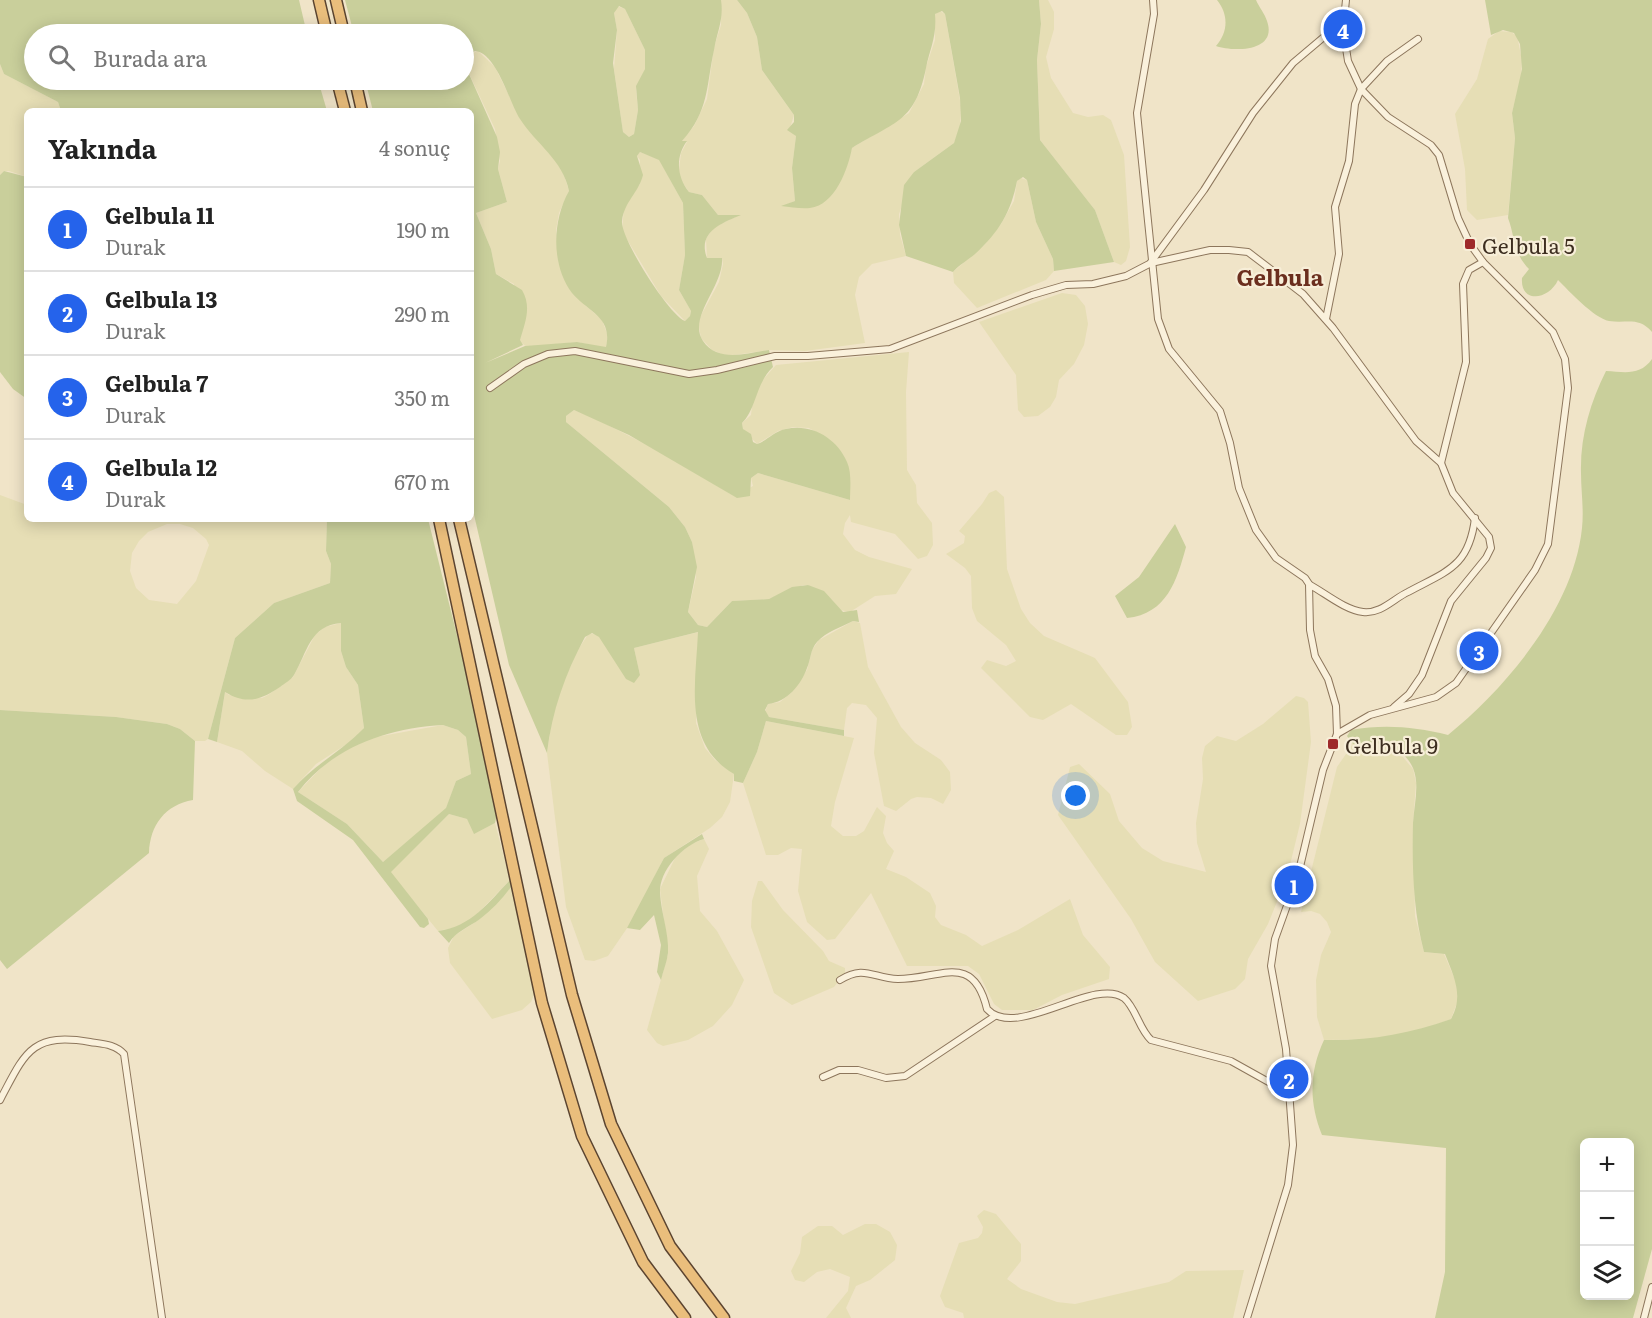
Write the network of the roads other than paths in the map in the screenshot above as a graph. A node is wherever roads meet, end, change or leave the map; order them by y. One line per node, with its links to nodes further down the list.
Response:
1 (318, 0): 6 (highway)
2 (336, 0): 7 (highway)
3 (1153, 0): 15 (street)
4 (1346, 0): 5 (street)
5 (1344, 20): 9 (street); 15 (street)
6 (324, 24)
7 (342, 24)
8 (1418, 39): 9 (street)
9 (1361, 89): 14 (street); 16 (street)
10 (340, 90): 12 (highway)
11 (357, 90): 13 (highway)
12 (344, 108)
13 (361, 108)
14 (1483, 262): 18 (street); 23 (street)
15 (1151, 263): 16 (street); 17 (street); 22 (street)
16 (1326, 319): 18 (street)
17 (490, 388)
18 (1441, 463): 19 (street)
19 (1475, 518): 22 (street); 23 (street)
20 (440, 522): 32 (highway)
21 (460, 522): 33 (highway)
22 (1309, 584): 24 (street)
23 (1392, 709): 24 (street)
24 (1337, 734): 28 (street)
25 (840, 980): 26 (street)
26 (995, 1016): 27 (street); 28 (street)
27 (823, 1077)
28 (1290, 1094): 34 (street)
29 (0, 1101): 31 (street)
30 (1652, 1287): 35 (street)
31 (162, 1318)
32 (685, 1318)
33 (723, 1318)
34 (1247, 1318)
35 (1644, 1318)

